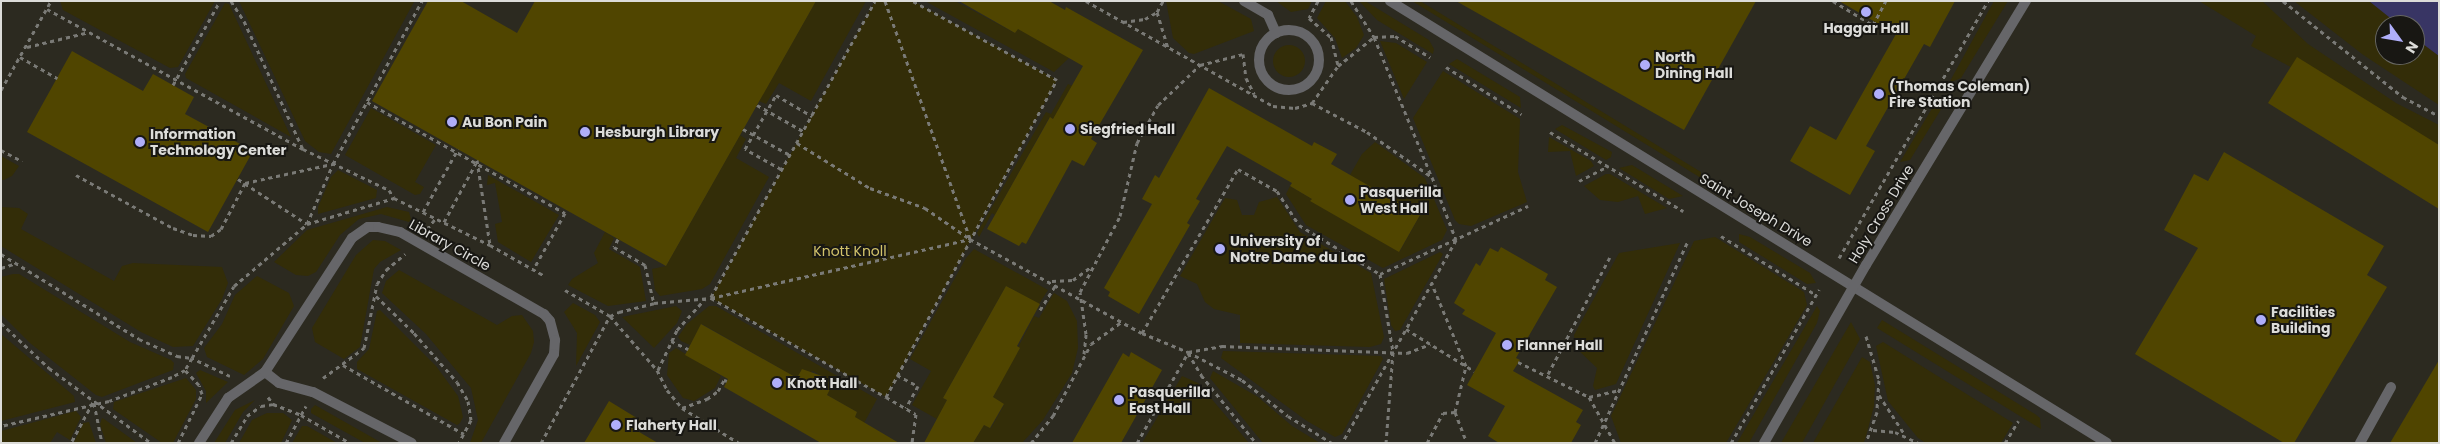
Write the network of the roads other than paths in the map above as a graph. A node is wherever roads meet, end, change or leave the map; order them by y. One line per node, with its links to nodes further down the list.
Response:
1 (1244, 1): 4 (street)
2 (1390, 1): 5 (street, Saint Joseph Drive)
3 (2026, 1): 5 (street, Holy Cross Drive)
4 (1276, 33): 4 (street)
5 (1854, 285): 11 (street, Holy Cross Drive); 12 (street, Saint Joseph Drive)
6 (265, 372): 8 (street, Library Circle); 9 (street); 10 (street, Library Circle)
7 (2391, 387): 13 (street)
8 (200, 443)
9 (412, 443)
10 (504, 443)
11 (1764, 443)
12 (2107, 443)
13 (2360, 443)

